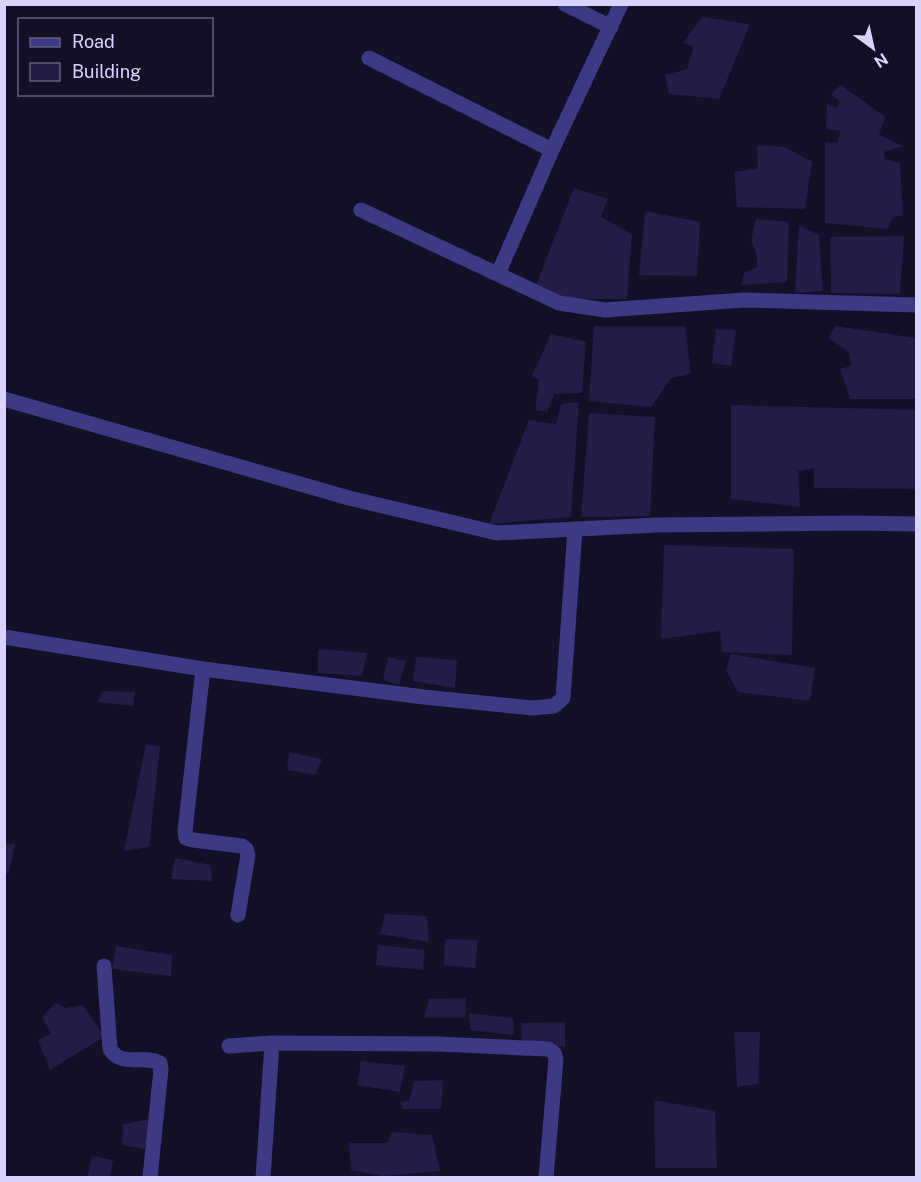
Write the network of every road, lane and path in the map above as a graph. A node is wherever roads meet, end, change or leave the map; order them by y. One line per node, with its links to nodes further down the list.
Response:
1 (565, 4): 3 (street)
2 (621, 4): 3 (street)
3 (611, 27): 5 (street)
4 (369, 58): 5 (street)
5 (552, 150): 7 (street)
6 (361, 210): 7 (street)
7 (498, 273): 8 (street)
8 (916, 305)
9 (4, 399): 11 (street)
10 (916, 524): 11 (street)
11 (575, 530): 13 (street)
12 (4, 637): 13 (street)
13 (203, 669): 14 (street)
14 (238, 915)
15 (104, 966): 18 (street)
16 (272, 1043): 17 (street); 19 (street); 20 (street)
17 (229, 1046)
18 (150, 1178)
19 (263, 1178)
20 (546, 1178)

